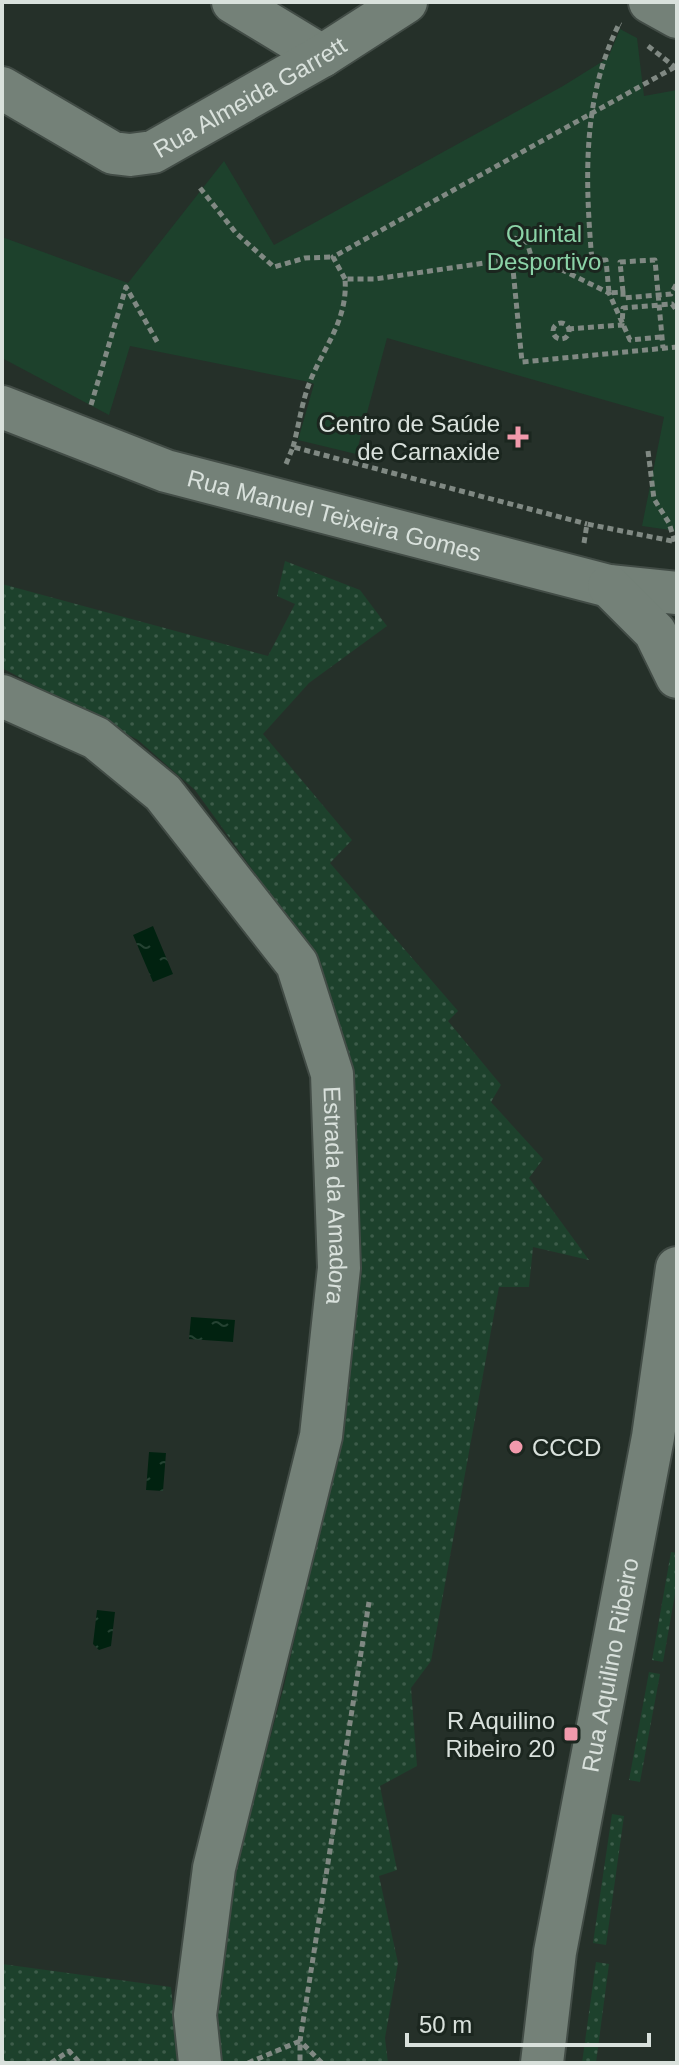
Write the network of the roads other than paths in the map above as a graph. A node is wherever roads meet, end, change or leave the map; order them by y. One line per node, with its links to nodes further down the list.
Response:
1 (233, 2): 5 (street)
2 (406, 2): 5 (street, Rua Almeida Garrett)
3 (677, 17): 4 (street)
4 (638, 23)
5 (322, 56): 6 (street, Rua Almeida Garrett)
6 (2, 88)
7 (2, 407): 8 (street, Rua Manuel Teixeira Gomes)
8 (594, 582): 9 (street, Rua Manuel Teixeira Gomes); 10 (street)
9 (677, 593)
10 (677, 677)
11 (2, 696): 13 (street, Estrada da Amadora)
12 (677, 1268): 14 (street, Rua Aquilino Ribeiro)
13 (200, 2063)
14 (542, 2063)

